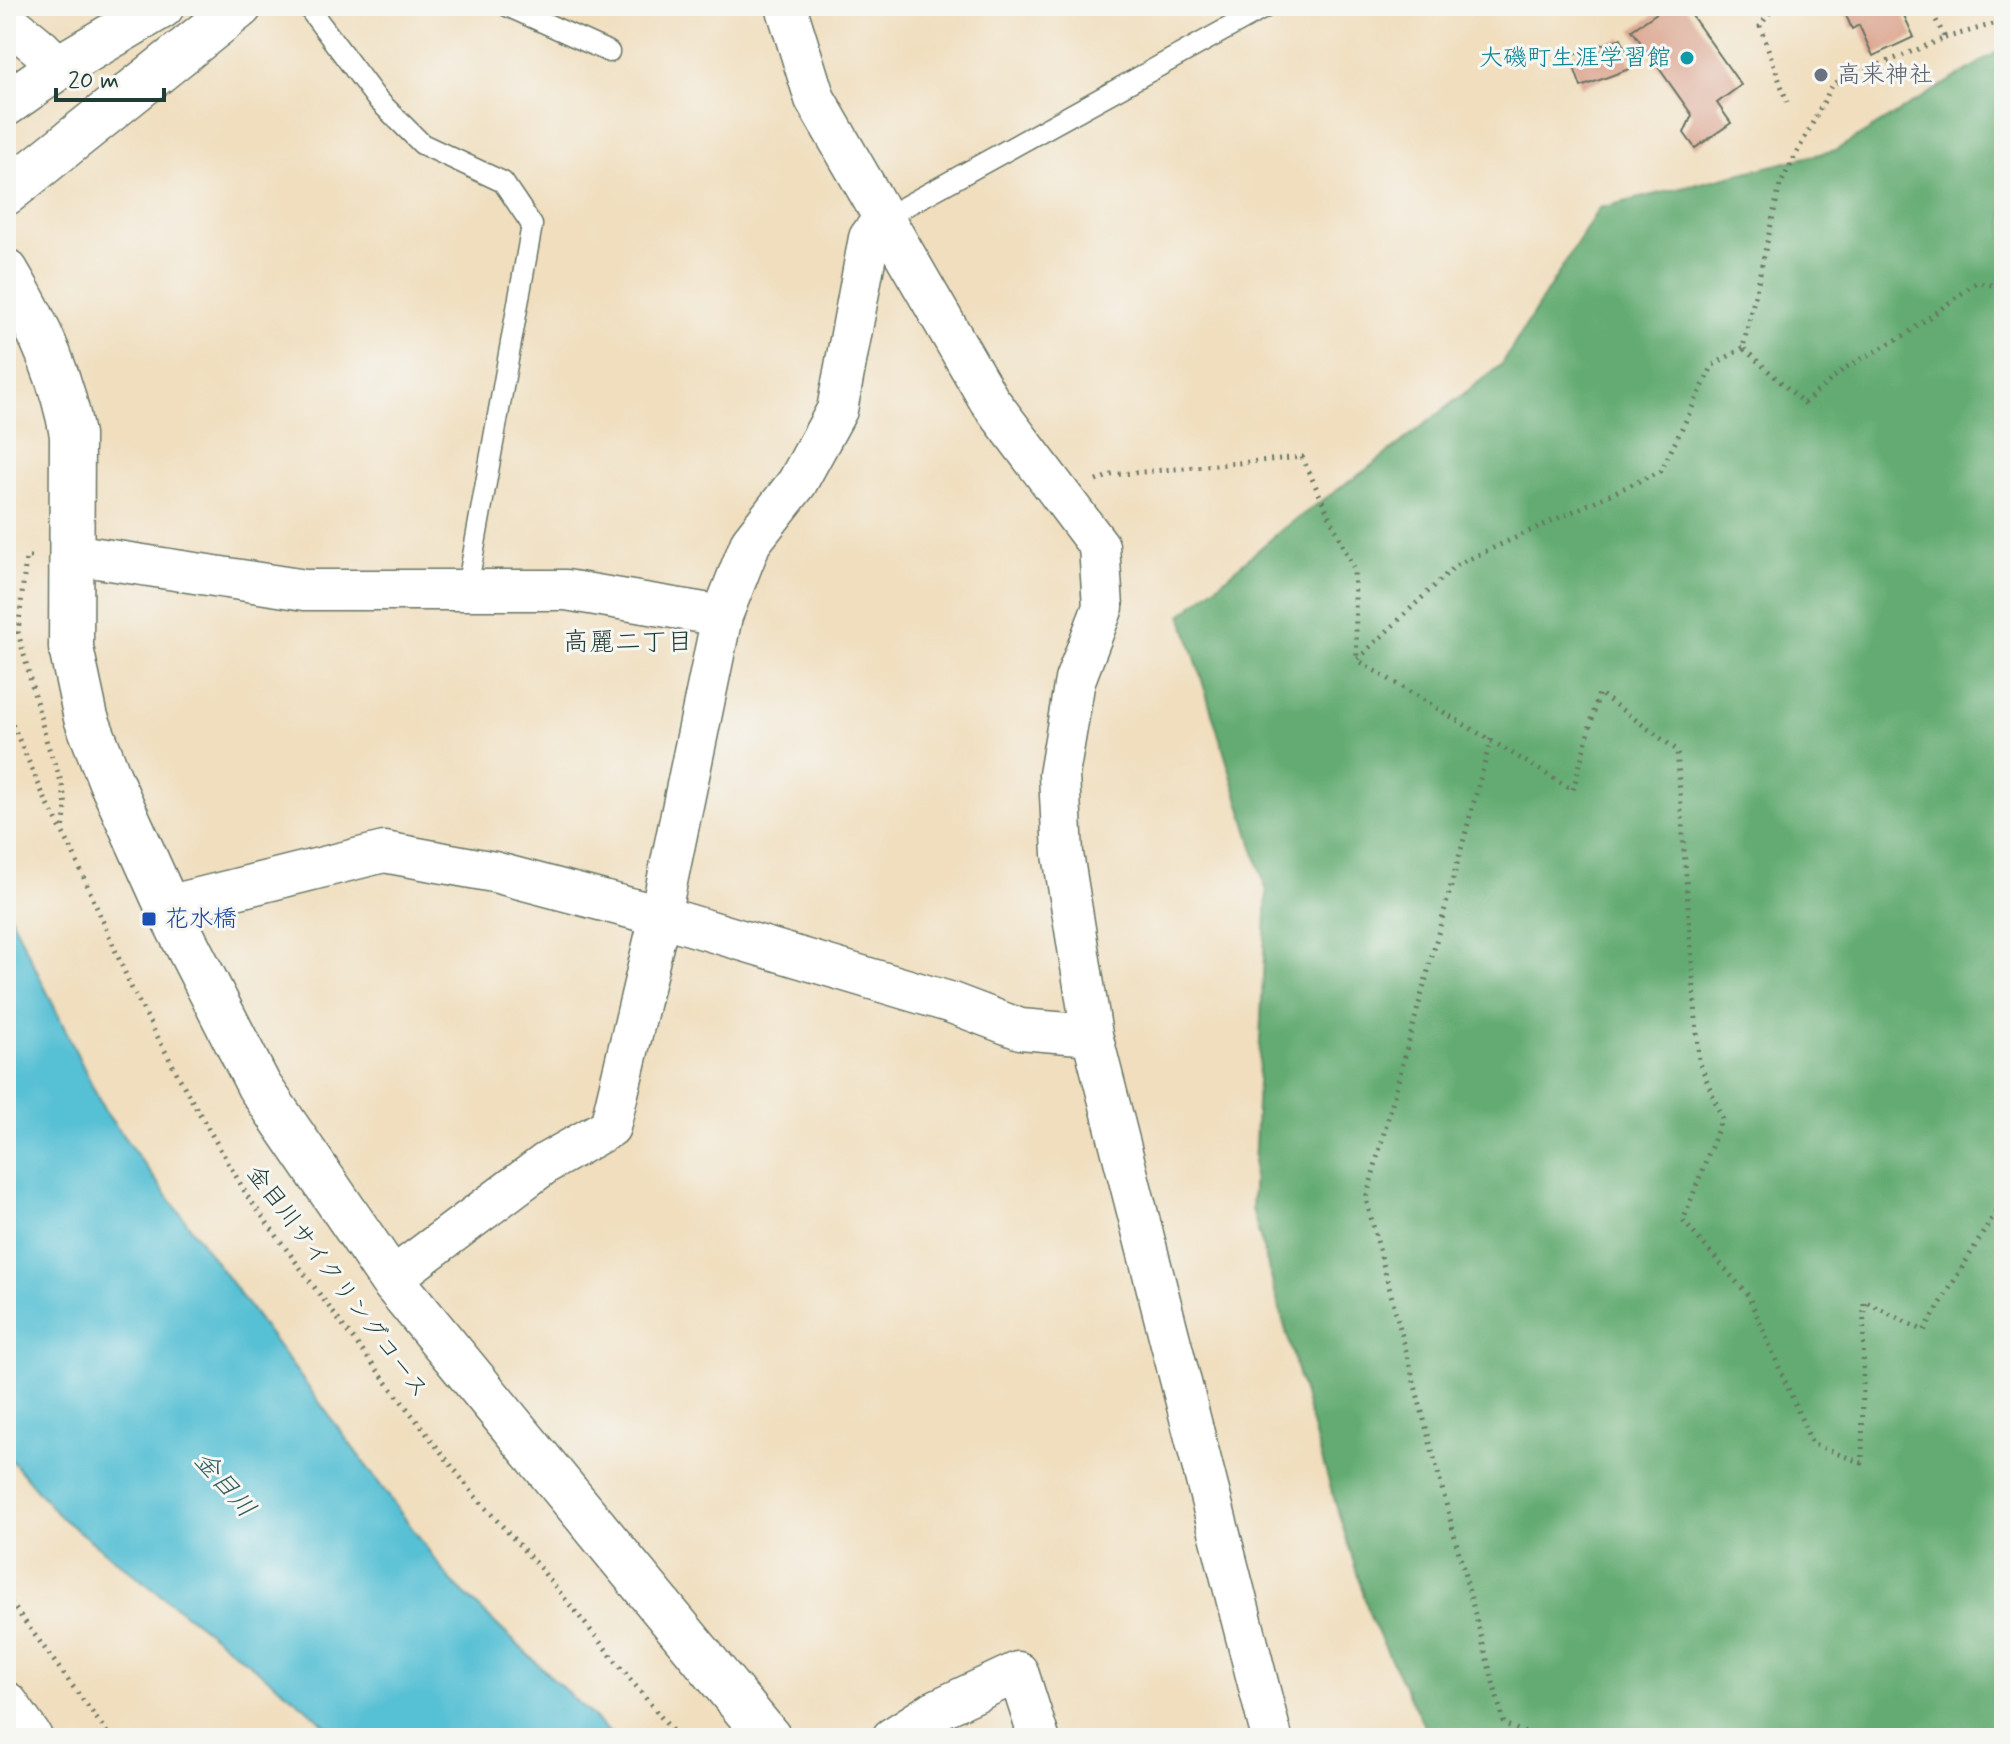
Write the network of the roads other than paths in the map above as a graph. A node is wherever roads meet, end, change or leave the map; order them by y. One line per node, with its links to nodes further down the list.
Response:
1 (162, 6): 9 (main road)
2 (240, 6): 11 (main road)
3 (307, 6): 15 (lane)
4 (507, 6): 8 (lane)
5 (786, 6): 12 (street)
6 (1268, 6): 12 (lane)
7 (6, 20): 9 (street)
8 (609, 52)
9 (59, 67): 10 (main road)
10 (6, 104)
11 (6, 193)
12 (884, 218): 16 (street); 19 (street)
13 (6, 271): 14 (main road)
14 (71, 554): 15 (street); 17 (main road)
15 (467, 589): 16 (street)
16 (722, 616): 18 (street)
17 (167, 906): 18 (street); 20 (main road)
18 (660, 916): 19 (street); 20 (street)
19 (1092, 1035): 26 (street)
20 (391, 1279): 23 (main road)
21 (6, 1704): 22 (main road)
22 (30, 1738)
23 (769, 1738)
24 (892, 1738): 25 (street)
25 (1039, 1738)
26 (1272, 1738)

